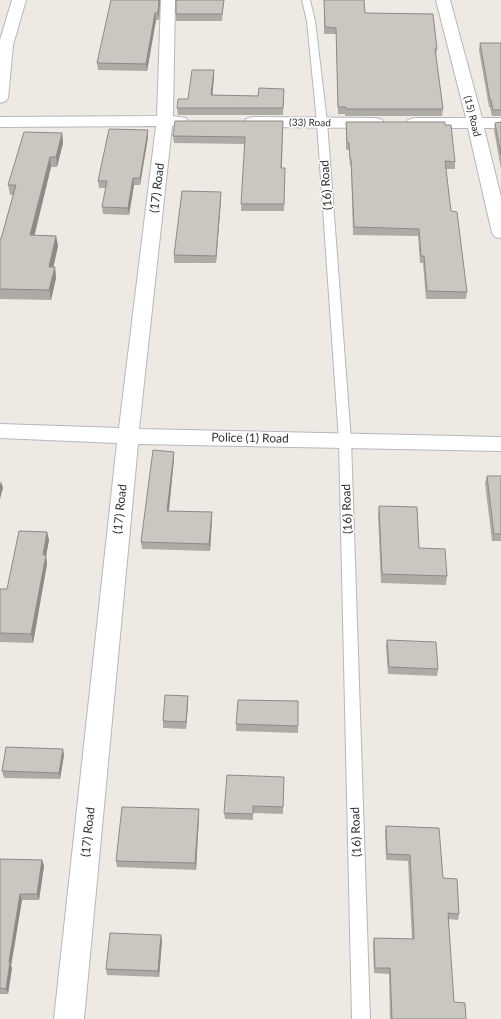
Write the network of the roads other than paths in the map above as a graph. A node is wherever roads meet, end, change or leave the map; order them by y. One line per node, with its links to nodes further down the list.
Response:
1 (19, 0): 5 (street)
2 (168, 0): 6 (street, (17) Road)
3 (306, 0): 10 (lane, (16) Road)
4 (443, 0): 11 (street, (15) Road)
5 (0, 98)
6 (165, 121): 7 (street); 9 (street); 15 (street, (17) Road)
7 (196, 121)
8 (236, 121): 10 (street, (33) Road)
9 (0, 122)
10 (322, 122): 11 (street, (33) Road); 16 (lane, (16) Road)
11 (475, 123): 12 (street, (33) Road); 13 (street, (15) Road)
12 (501, 123)
13 (501, 233)
14 (0, 431): 15 (street, Police (1) Road)
15 (128, 436): 16 (street, Police (1) Road); 18 (street, (17) Road)
16 (345, 440): 17 (street, Police (1) Road); 19 (lane, (16) Road)
17 (501, 444)
18 (69, 1019)
19 (361, 1019)

